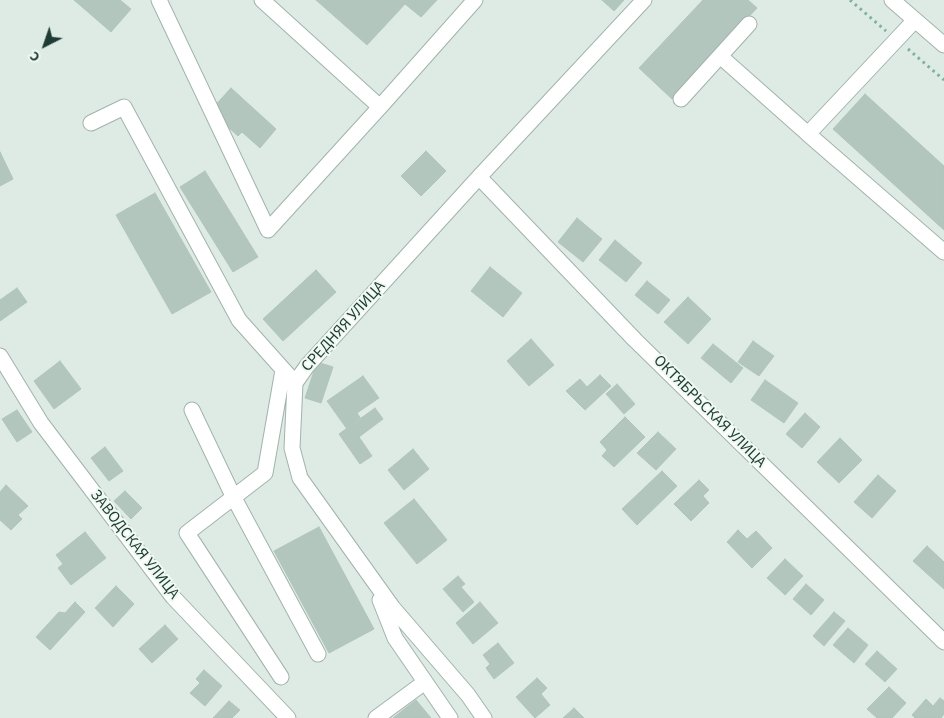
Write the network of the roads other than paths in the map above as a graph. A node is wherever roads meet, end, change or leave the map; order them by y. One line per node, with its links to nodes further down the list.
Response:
1 (159, 0): 11 (street)
2 (262, 0): 11 (street)
3 (474, 0): 11 (street)
4 (644, 0): 14 (street, СРЕДНЯЯ УЛИЦА)
5 (892, 0): 6 (street)
6 (915, 20): 8 (street); 13 (street)
7 (749, 24): 9 (street)
8 (944, 45)
9 (720, 56): 10 (street); 13 (street)
10 (681, 99)
11 (380, 108)
12 (91, 123): 17 (street)
13 (808, 134): 15 (street)
14 (479, 177): 18 (street, СРЕДНЯЯ УЛИЦА); 22 (street, ОКТЯБРЬСКАЯ УЛИЦА)
15 (944, 252)
16 (0, 356): 26 (street, ЗАВОДСКАЯ УЛИЦА)
17 (283, 370): 18 (street); 20 (street)
18 (295, 383): 21 (street, СРЕДНЯЯ УЛИЦА)
19 (192, 410): 20 (street)
20 (234, 498): 23 (street); 24 (street)
21 (371, 577): 25 (street); 29 (street, СРЕДНЯЯ УЛИЦА)
22 (944, 642)
23 (318, 654)
24 (281, 678)
25 (425, 682): 27 (street); 28 (street)
26 (288, 718)
27 (376, 718)
28 (450, 718)
29 (484, 718)

